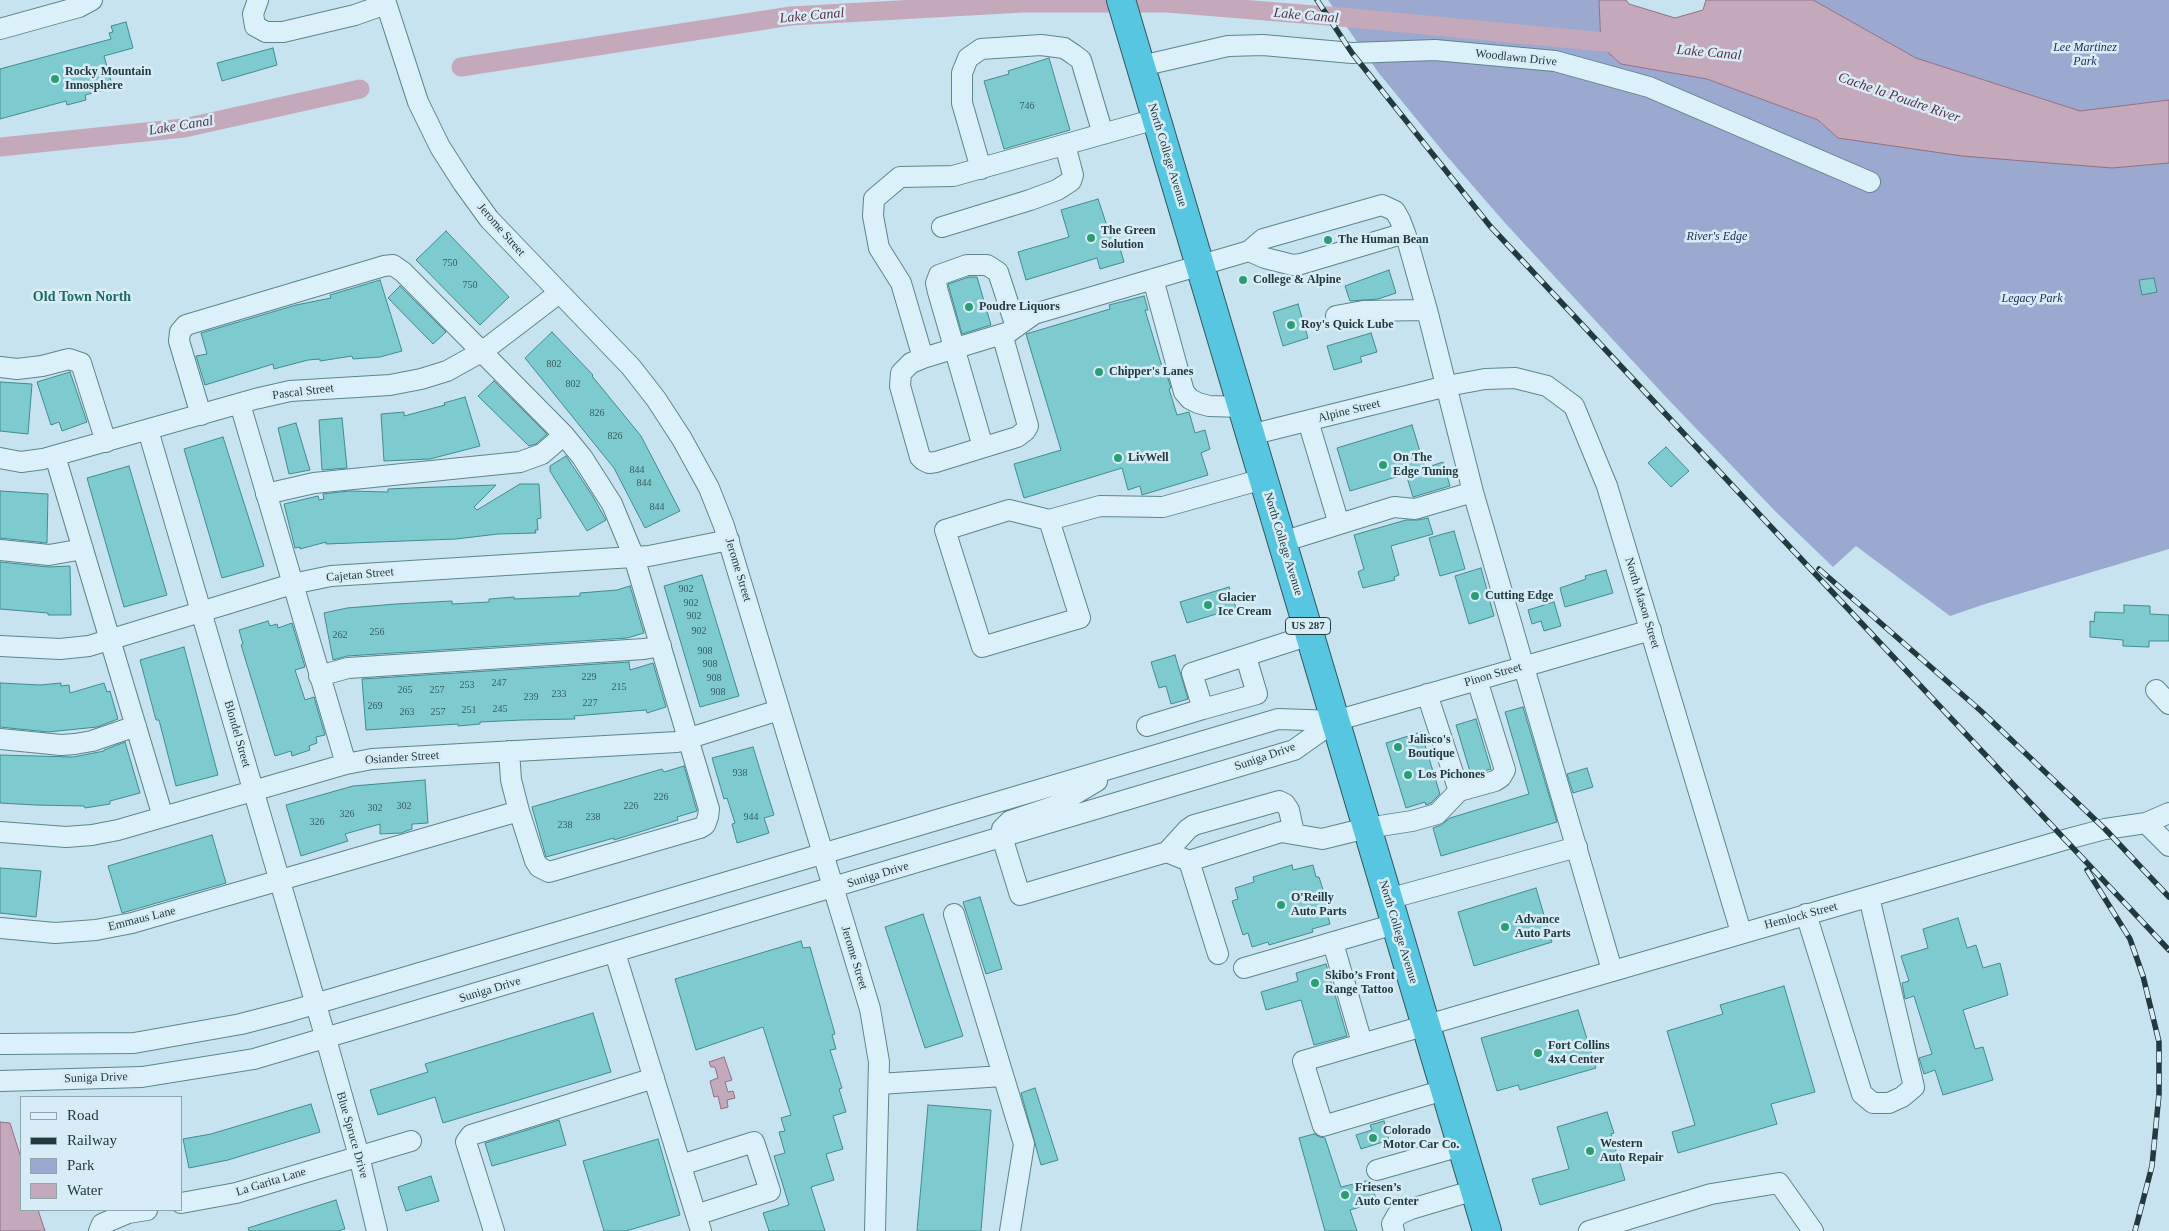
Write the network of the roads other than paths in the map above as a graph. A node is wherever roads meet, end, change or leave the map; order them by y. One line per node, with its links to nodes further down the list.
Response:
1 (92, 0): 5 (street)
2 (258, 0): 3 (street)
3 (386, 2): 17 (street, Jerome Street)
4 (1124, 11): 6 (highway, North College Avenue / US 287)
5 (0, 29)
6 (1141, 66): 7 (highway, North College Avenue / US 287); 11 (street, Woodlawn Drive)
7 (1156, 119): 8 (street); 15 (highway, North College Avenue / US 287)
8 (1103, 134): 9 (street); 10 (street)
9 (1065, 145): 10 (street); 12 (street)
10 (981, 169): 23 (street)
11 (1870, 182)
12 (942, 227)
13 (1405, 233): 14 (street); 14 (street); 18 (street)
14 (1249, 251): 15 (street)
15 (1200, 265): 16 (street); 27 (highway, North College Avenue / US 287)
16 (1153, 279): 20 (street); 27 (street)
17 (559, 293): 22 (street, Pascal Street); 42 (street, Jerome Street)
18 (1427, 310): 19 (street); 25 (street)
19 (1336, 316)
20 (1009, 331): 21 (street); 21 (street); 34 (street)
21 (955, 348): 23 (street); 34 (street)
22 (483, 351): 26 (street, Pascal Street); 28 (street); 31 (street)
23 (923, 358): 34 (street)
24 (0, 367): 33 (street)
25 (1447, 386): 29 (street, Alpine Street); 38 (street); 49 (street, North Mason Street)
26 (240, 404): 28 (street, Pascal Street); 39 (street)
27 (1242, 407): 32 (highway, North College Avenue / US 287)
28 (201, 415): 30 (street, Pascal Street)
29 (1308, 421): 32 (street, Alpine Street); 41 (street)
30 (148, 430): 33 (street, Pascal Street); 48 (street, Blondel Street)
31 (564, 435): 39 (street); 46 (street)
32 (1250, 435): 37 (highway, North College Avenue / US 287)
33 (106, 442): 35 (street, Pascal Street)
34 (983, 447)
35 (55, 456): 36 (street, Pascal Street); 44 (street)
36 (0, 458)
37 (1263, 479): 40 (street); 43 (highway, North College Avenue / US 287)
38 (1473, 492): 41 (street); 55 (street)
39 (266, 494): 47 (street)
40 (1049, 520): 40 (street)
41 (1339, 524): 43 (street)
42 (729, 540): 46 (street, Cajetan Street); 59 (street, Jerome Street)
43 (1282, 542): 50 (highway, North College Avenue / US 287)
44 (83, 549): 45 (street); 51 (street)
45 (0, 550)
46 (634, 557): 47 (street, Cajetan Street); 53 (street)
47 (292, 584): 48 (street, Cajetan Street); 56 (street)
48 (201, 613): 51 (street, Cajetan Street); 69 (street, Blondel Street)
49 (1651, 630): 55 (street, Pinon Street); 91 (street, North Mason Street)
50 (1310, 636): 54 (street); 61 (highway, North College Avenue / US 287)
51 (111, 640): 52 (street, Cajetan Street); 62 (street)
52 (0, 646)
53 (661, 646): 56 (street); 65 (street)
54 (1246, 657): 60 (street); 60 (street)
55 (1524, 666): 57 (street, Pinon Street); 80 (street)
56 (319, 676): 67 (street)
57 (1477, 680): 58 (street, Pinon Street); 70 (street)
58 (1428, 694): 61 (street, Pinon Street); 70 (street)
59 (779, 710): 65 (street, Osiander Street); 82 (street, Jerome Street)
60 (1203, 710): 63 (street)
61 (1335, 721): 68 (street); 75 (highway, North College Avenue / US 287); 78 (street, Suniga Drive)
62 (136, 726): 64 (street); 73 (street)
63 (1147, 726)
64 (0, 739)
65 (688, 739): 66 (street, Osiander Street); 71 (street)
66 (509, 751): 67 (street, Osiander Street); 71 (street)
67 (346, 764): 69 (street, Osiander Street)
68 (1123, 765): 78 (street); 82 (street)
69 (253, 791): 73 (street, Osiander Street); 84 (street, Blondel Street)
70 (1459, 791): 75 (street)
71 (519, 811): 84 (street, Emmaus Lane)
72 (2169, 813): 74 (street, Hemlock Street)
73 (163, 817): 76 (street, Osiander Street)
74 (2146, 823): 79 (street); 86 (street, Hemlock Street)
75 (1367, 828): 77 (street); 87 (highway, North College Avenue / US 287)
76 (0, 832)
77 (1294, 833): 81 (street); 83 (street)
78 (1002, 837): 81 (street); 85 (street, Suniga Drive)
79 (2169, 846)
80 (1577, 847): 87 (street); 96 (street)
81 (1167, 852): 83 (street)
82 (823, 854): 85 (street, Jerome Street); 97 (street)
83 (1189, 861): 94 (street)
84 (280, 881): 90 (street, Emmaus Lane); 97 (street, Blondel Street)
85 (833, 888): 93 (street, Suniga Drive); 105 (street, Jerome Street)
86 (1869, 897): 89 (street, Hemlock Street); 89 (street)
87 (1392, 911): 92 (street); 98 (highway, North College Avenue / US 287)
88 (954, 914): 102 (street)
89 (1806, 914): 91 (street, Hemlock Street)
90 (0, 928)
91 (1742, 932): 96 (street, Hemlock Street)
92 (1333, 943): 95 (street); 100 (street)
93 (615, 953): 99 (street, Suniga Drive); 103 (street)
94 (1218, 954)
95 (1244, 968)
96 (1612, 970): 98 (street, Hemlock Street)
97 (316, 1005): 99 (street, Blondel Street); 101 (street)
98 (1425, 1024): 100 (street, Hemlock Street); 106 (highway, North College Avenue / US 287)
99 (326, 1039): 104 (street, Suniga Drive); 109 (street, Blue Spruce Drive)
100 (1362, 1043): 106 (street, Hemlock Street)
101 (0, 1044)
102 (1003, 1076): 105 (street); 120 (street)
103 (654, 1078): 110 (street); 118 (street)
104 (0, 1081)
105 (879, 1084): 119 (street, Jerome Street)
106 (1444, 1090): 108 (highway, North College Avenue / US 287)
107 (411, 1141): 109 (street, La Garita Lane)
108 (1462, 1146): 111 (street); 112 (highway, North College Avenue / US 287)
109 (359, 1156): 113 (street, La Garita Lane); 117 (street, Blue Spruce Drive)
110 (680, 1165): 115 (street); 115 (street)
111 (1377, 1170)
112 (1474, 1190): 121 (street); 122 (highway, North College Avenue / US 287)
113 (182, 1203)
114 (137, 1212): 116 (street)
115 (699, 1223)
116 (99, 1231)
117 (377, 1231)
118 (494, 1231)
119 (874, 1231)
120 (1010, 1231)
121 (1394, 1231)
122 (1486, 1231)
123 (1589, 1231): 124 (street)
124 (1814, 1231)

